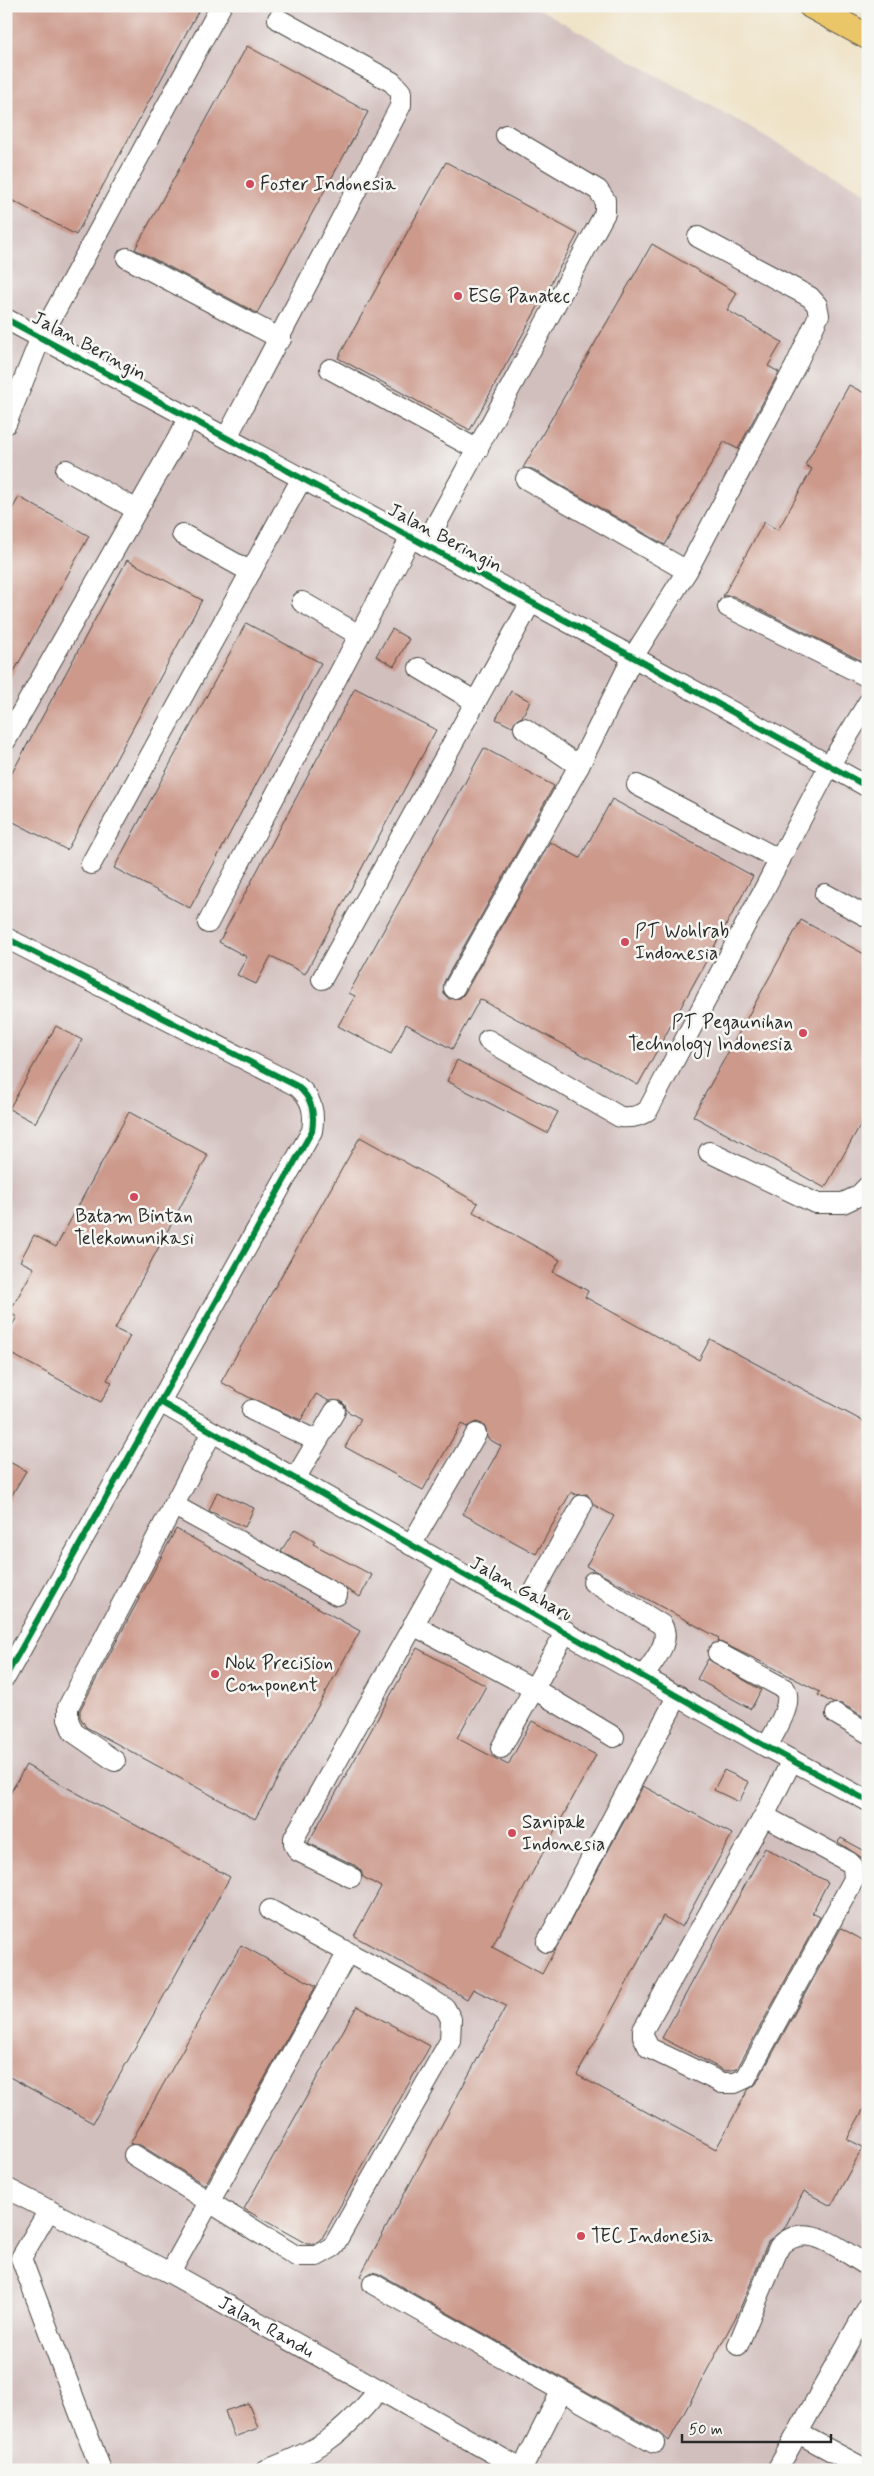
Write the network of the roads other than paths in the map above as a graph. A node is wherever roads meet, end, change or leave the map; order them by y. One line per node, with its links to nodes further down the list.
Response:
1 (221, 6): 9 (street)
2 (811, 6): 4 (main road)
3 (278, 19): 10 (street)
4 (868, 37)
5 (506, 134): 15 (street)
6 (698, 237): 22 (street)
7 (127, 258): 10 (street)
8 (6, 319): 9 (street, Jalan Beringin)
9 (42, 337): 12 (street, Jalan Beringin); 13 (street)
10 (281, 339): 14 (street)
11 (330, 368): 15 (street)
12 (190, 417): 14 (street, Jalan Beringin); 19 (street)
13 (6, 424)
14 (228, 437): 17 (street, Jalan Beringin)
15 (478, 450): 21 (street)
16 (66, 470): 19 (street)
17 (302, 478): 21 (street, Jalan Beringin); 23 (street)
18 (526, 479): 22 (street)
19 (137, 510): 34 (street)
20 (182, 534): 23 (street)
21 (418, 541): 25 (street, Jalan Beringin); 27 (street)
22 (687, 571): 28 (street)
23 (251, 572): 40 (street)
24 (302, 602): 27 (street)
25 (531, 602): 28 (street, Jalan Beringin); 31 (street)
26 (728, 607): 30 (street)
27 (359, 635): 43 (street)
28 (633, 657): 35 (street); 36 (street, Jalan Beringin)
29 (419, 668): 31 (street)
30 (868, 678)
31 (476, 702): 45 (street)
32 (868, 703): 36 (street)
33 (524, 728): 35 (street)
34 (6, 740)
35 (579, 766): 46 (street)
36 (829, 766): 38 (street, Jalan Beringin); 39 (street)
37 (638, 785): 39 (street)
38 (868, 787)
39 (780, 860): 47 (street)
40 (91, 864)
41 (825, 894): 42 (street)
42 (868, 917)
43 (208, 923)
44 (6, 938): 50 (street)
45 (322, 979)
46 (454, 988)
47 (488, 1040)
48 (709, 1152): 49 (street)
49 (868, 1186)
50 (160, 1402): 53 (street, Jalan Gaharu); 67 (street)
51 (252, 1410): 55 (street)
52 (334, 1411): 55 (street)
53 (212, 1432): 56 (street, Jalan Gaharu); 57 (street)
54 (476, 1434): 59 (street)
55 (317, 1441): 56 (street)
56 (295, 1479): 59 (street, Jalan Gaharu)
57 (173, 1505): 62 (street); 77 (street)
58 (582, 1505): 63 (street)
59 (411, 1545): 60 (street, Jalan Gaharu)
60 (447, 1565): 63 (street, Jalan Gaharu); 64 (street)
61 (593, 1582): 68 (street)
62 (337, 1595)
63 (526, 1608): 65 (street, Jalan Gaharu)
64 (414, 1625): 69 (street); 80 (street)
65 (566, 1632): 68 (street, Jalan Gaharu); 69 (street)
66 (718, 1653): 74 (street)
67 (6, 1676)
68 (644, 1676): 70 (street, Jalan Gaharu)
69 (534, 1689): 73 (street); 75 (street)
70 (678, 1696): 74 (street, Jalan Gaharu); 82 (street)
71 (836, 1714): 72 (street)
72 (868, 1733)
73 (614, 1737)
74 (767, 1747): 76 (street, Jalan Gaharu)
75 (501, 1748)
76 (792, 1760): 78 (street, Jalan Gaharu); 79 (street)
77 (116, 1762)
78 (868, 1801)
79 (764, 1816): 79 (street)
80 (351, 1877)
81 (270, 1910): 83 (street)
82 (547, 1942)
83 (348, 1952): 86 (street); 86 (street)
84 (134, 2155): 86 (street)
85 (6, 2188): 87 (street, Jalan Randu)
86 (209, 2202): 89 (street)
87 (49, 2210): 89 (street, Jalan Randu); 98 (street)
88 (868, 2266): 92 (street)
89 (170, 2274): 93 (street, Jalan Randu)
90 (373, 2284): 94 (street)
91 (868, 2307): 95 (street)
92 (738, 2345)
93 (378, 2391): 97 (street, Jalan Randu); 99 (street)
94 (562, 2392): 96 (street); 97 (street)
95 (798, 2433): 100 (street); 101 (street)
96 (654, 2443)
97 (522, 2469)
98 (101, 2470)
99 (266, 2470)
100 (778, 2470)
101 (868, 2470)

